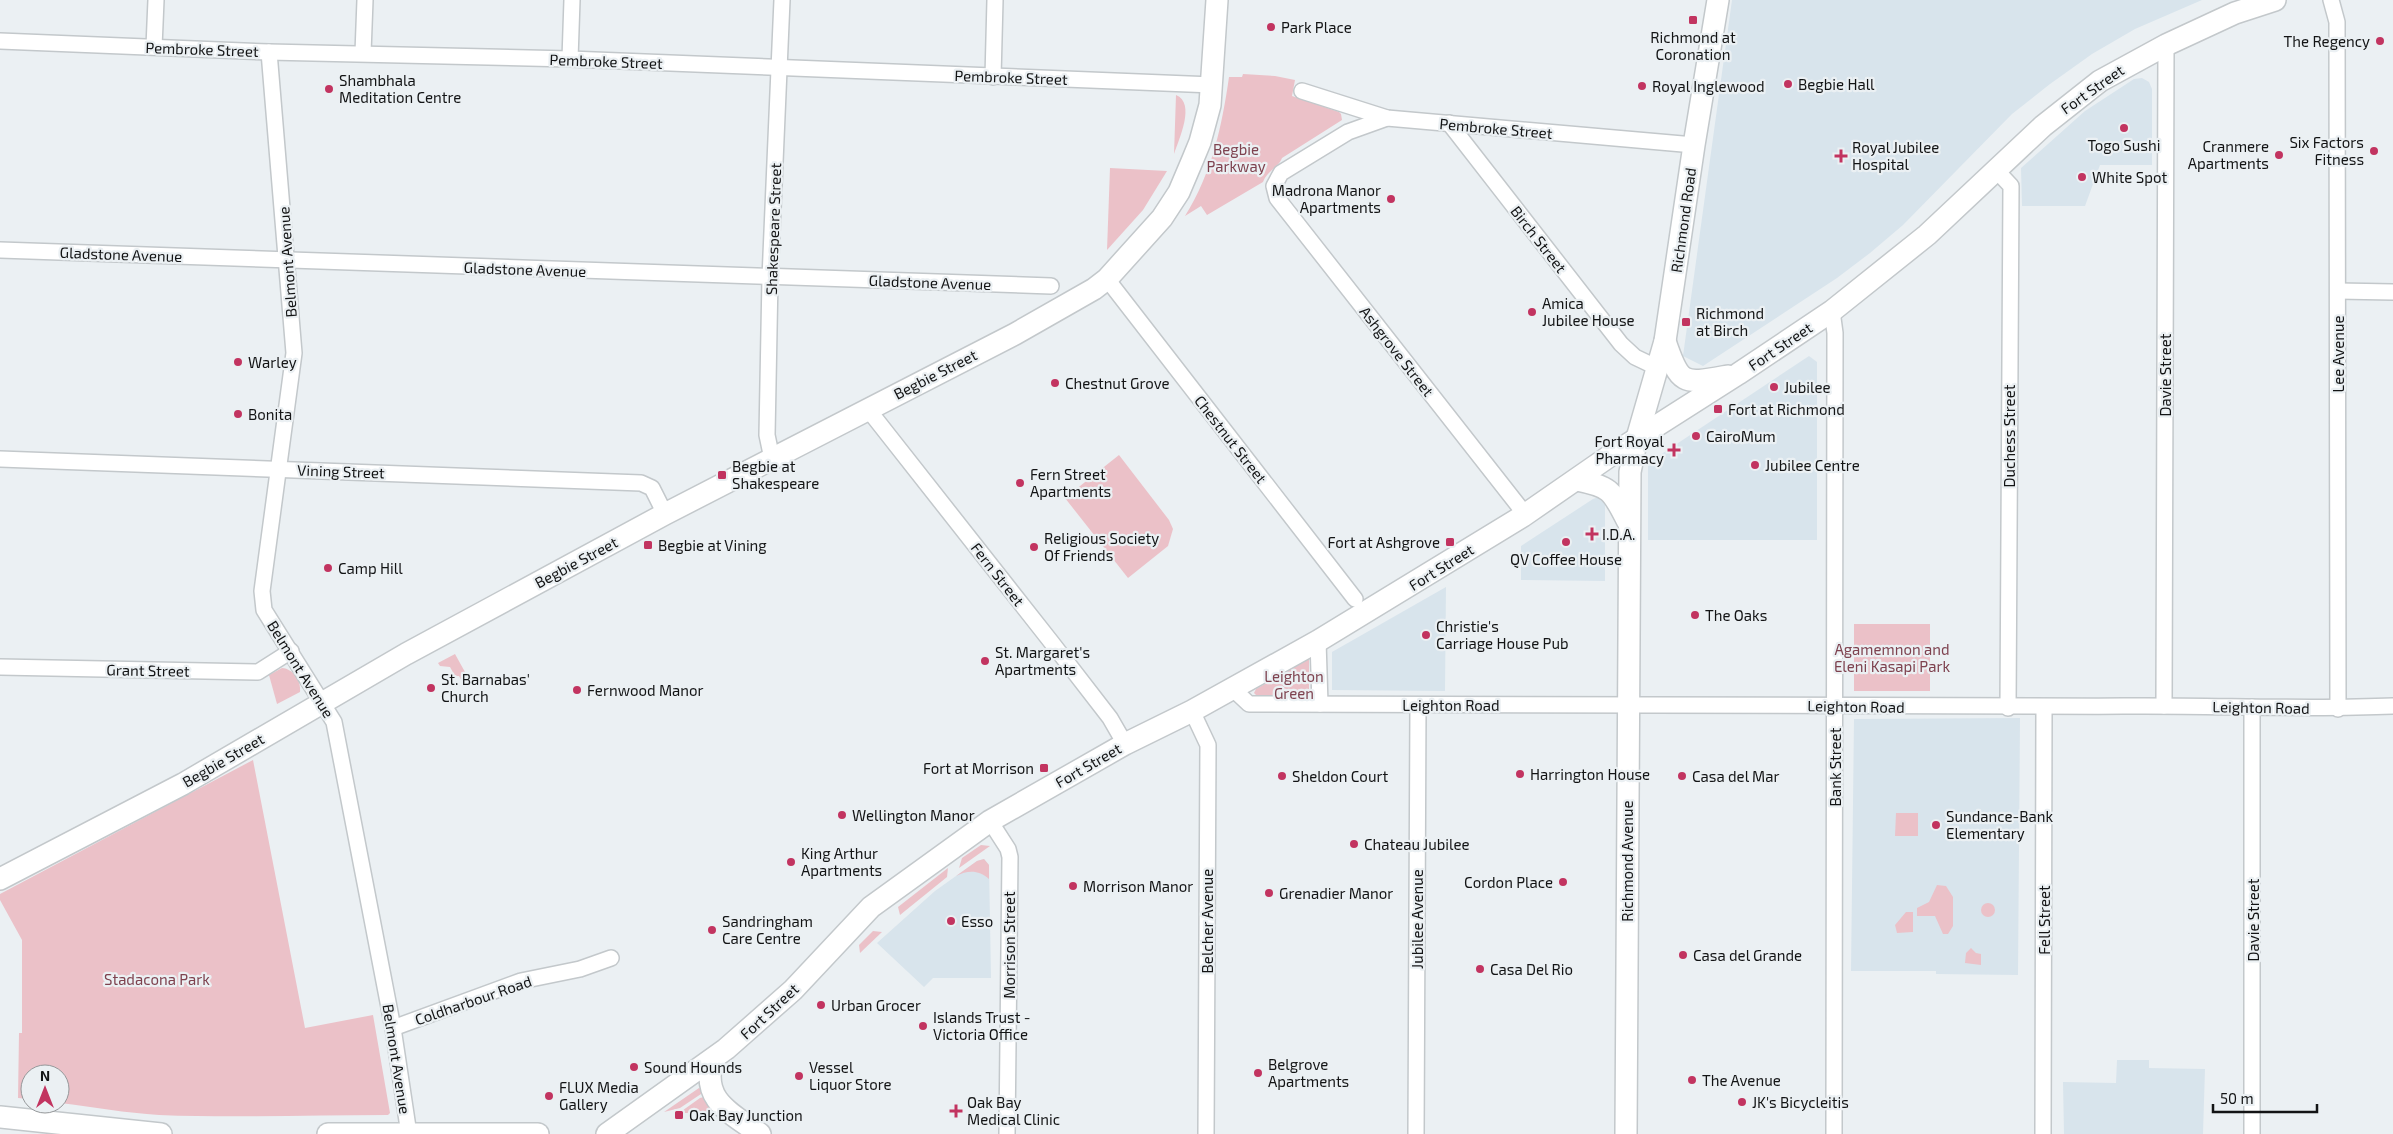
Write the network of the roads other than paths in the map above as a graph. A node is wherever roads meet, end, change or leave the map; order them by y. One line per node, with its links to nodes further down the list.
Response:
1 (156, 0): 12 (street)
2 (365, 0): 14 (street)
3 (572, 0): 15 (street)
4 (782, 0): 16 (street, Shakespeare Street)
5 (995, 0): 17 (street)
6 (1217, 0): 18 (main road, Begbie Street)
7 (1718, 0): 22 (main road, Richmond Road)
8 (2275, 0): 11 (main road, Fort Street)
9 (2332, 0): 29 (street, Lee Avenue)
10 (0, 41): 12 (street, Pembroke Street)
11 (2166, 45): 23 (main road, Fort Street); 54 (street, Davie Street)
12 (154, 47): 13 (street, Pembroke Street)
13 (269, 52): 14 (street, Pembroke Street); 25 (street, Belmont Avenue)
14 (364, 53): 15 (street, Pembroke Street)
15 (570, 59): 16 (street, Pembroke Street)
16 (779, 68): 17 (street, Pembroke Street); 26 (street, Shakespeare Street)
17 (993, 77): 18 (street, Pembroke Street)
18 (1213, 85): 27 (main road, Begbie Street)
19 (1302, 91): 20 (street, Pembroke Street)
20 (1387, 118): 21 (street, Pembroke Street); 42 (street, Ashgrove Street)
21 (1449, 123): 22 (street, Pembroke Street); 33 (street, Birch Street)
22 (1694, 145): 32 (main road, Richmond Road)
23 (1996, 170): 31 (main road, Fort Street); 58 (street, Duchess Street)
24 (0, 250): 25 (street, Gladstone Avenue)
25 (288, 261): 26 (street, Gladstone Avenue); 39 (street, Belmont Avenue)
26 (770, 278): 28 (street, Gladstone Avenue); 38 (street, Shakespeare Street)
27 (1107, 279): 35 (main road, Begbie Street); 44 (street, Chestnut Street)
28 (1051, 286)
29 (2338, 291): 30 (street); 59 (street, Lee Avenue)
30 (2393, 292)
31 (1832, 311): 34 (main road, Fort Street); 53 (street, Bank Street)
32 (1665, 341): 33 (main road, Richmond Road); 34 (main road)
33 (1658, 368): 36 (main road, Richmond Road)
34 (1738, 374): 36 (main road, Fort Street)
35 (867, 408): 38 (main road, Begbie Street); 61 (street, Fern Street)
36 (1637, 438): 40 (main road, Fort Street); 43 (main road, Richmond Avenue)
37 (0, 459): 39 (street, Vining Street)
38 (772, 459): 41 (main road, Begbie Street)
39 (278, 468): 41 (street, Vining Street); 46 (street, Belmont Avenue)
40 (1577, 480): 42 (main road, Fort Street); 43 (main road)
41 (665, 514): 49 (main road, Begbie Street)
42 (1525, 514): 45 (main road, Fort Street)
43 (1628, 522): 52 (main road, Richmond Avenue)
44 (1356, 599)
45 (1318, 641): 48 (main road, Fort Street); 50 (street)
46 (291, 651): 47 (street, Grant Street); 49 (street, Belmont Avenue)
47 (0, 667)
48 (1233, 689): 50 (street, Leighton Road); 60 (main road, Fort Street)
49 (323, 703): 63 (main road, Begbie Street); 65 (street, Belmont Avenue)
50 (1320, 704): 51 (street, Leighton Road)
51 (1418, 705): 52 (street, Leighton Road); 77 (street, Jubilee Avenue)
52 (1628, 706): 53 (street, Leighton Road); 78 (main road, Richmond Avenue)
53 (1835, 706): 58 (street, Leighton Road); 79 (street, Bank Street)
54 (2164, 706): 56 (street, Leighton Road); 57 (street, Leighton Road)
55 (2393, 706): 59 (street, Leighton Road)
56 (2044, 707): 58 (street, Leighton Road); 80 (street, Fell Street)
57 (2252, 707): 59 (street, Leighton Road); 81 (street, Davie Street)
58 (2008, 708)
59 (2338, 709)
60 (1192, 711): 61 (main road, Fort Street); 76 (street, Belcher Avenue)
61 (1125, 744): 62 (main road, Fort Street)
62 (990, 821): 66 (main road, Fort Street); 75 (street, Morrison Street)
63 (0, 879)
64 (611, 958): 65 (street, Coldharbour Road)
65 (393, 1028): 71 (street, Belmont Avenue)
66 (713, 1059): 73 (main road, Fort Street); 74 (main road)
67 (0, 1117): 68 (main road)
68 (130, 1133): 69 (main road)
69 (161, 1134)
70 (328, 1134): 71 (main road)
71 (409, 1134): 72 (main road)
72 (538, 1134)
73 (607, 1134)
74 (760, 1134)
75 (1007, 1134)
76 (1206, 1134)
77 (1416, 1134)
78 (1626, 1134)
79 (1834, 1134)
80 (2043, 1134)
81 (2252, 1134)

